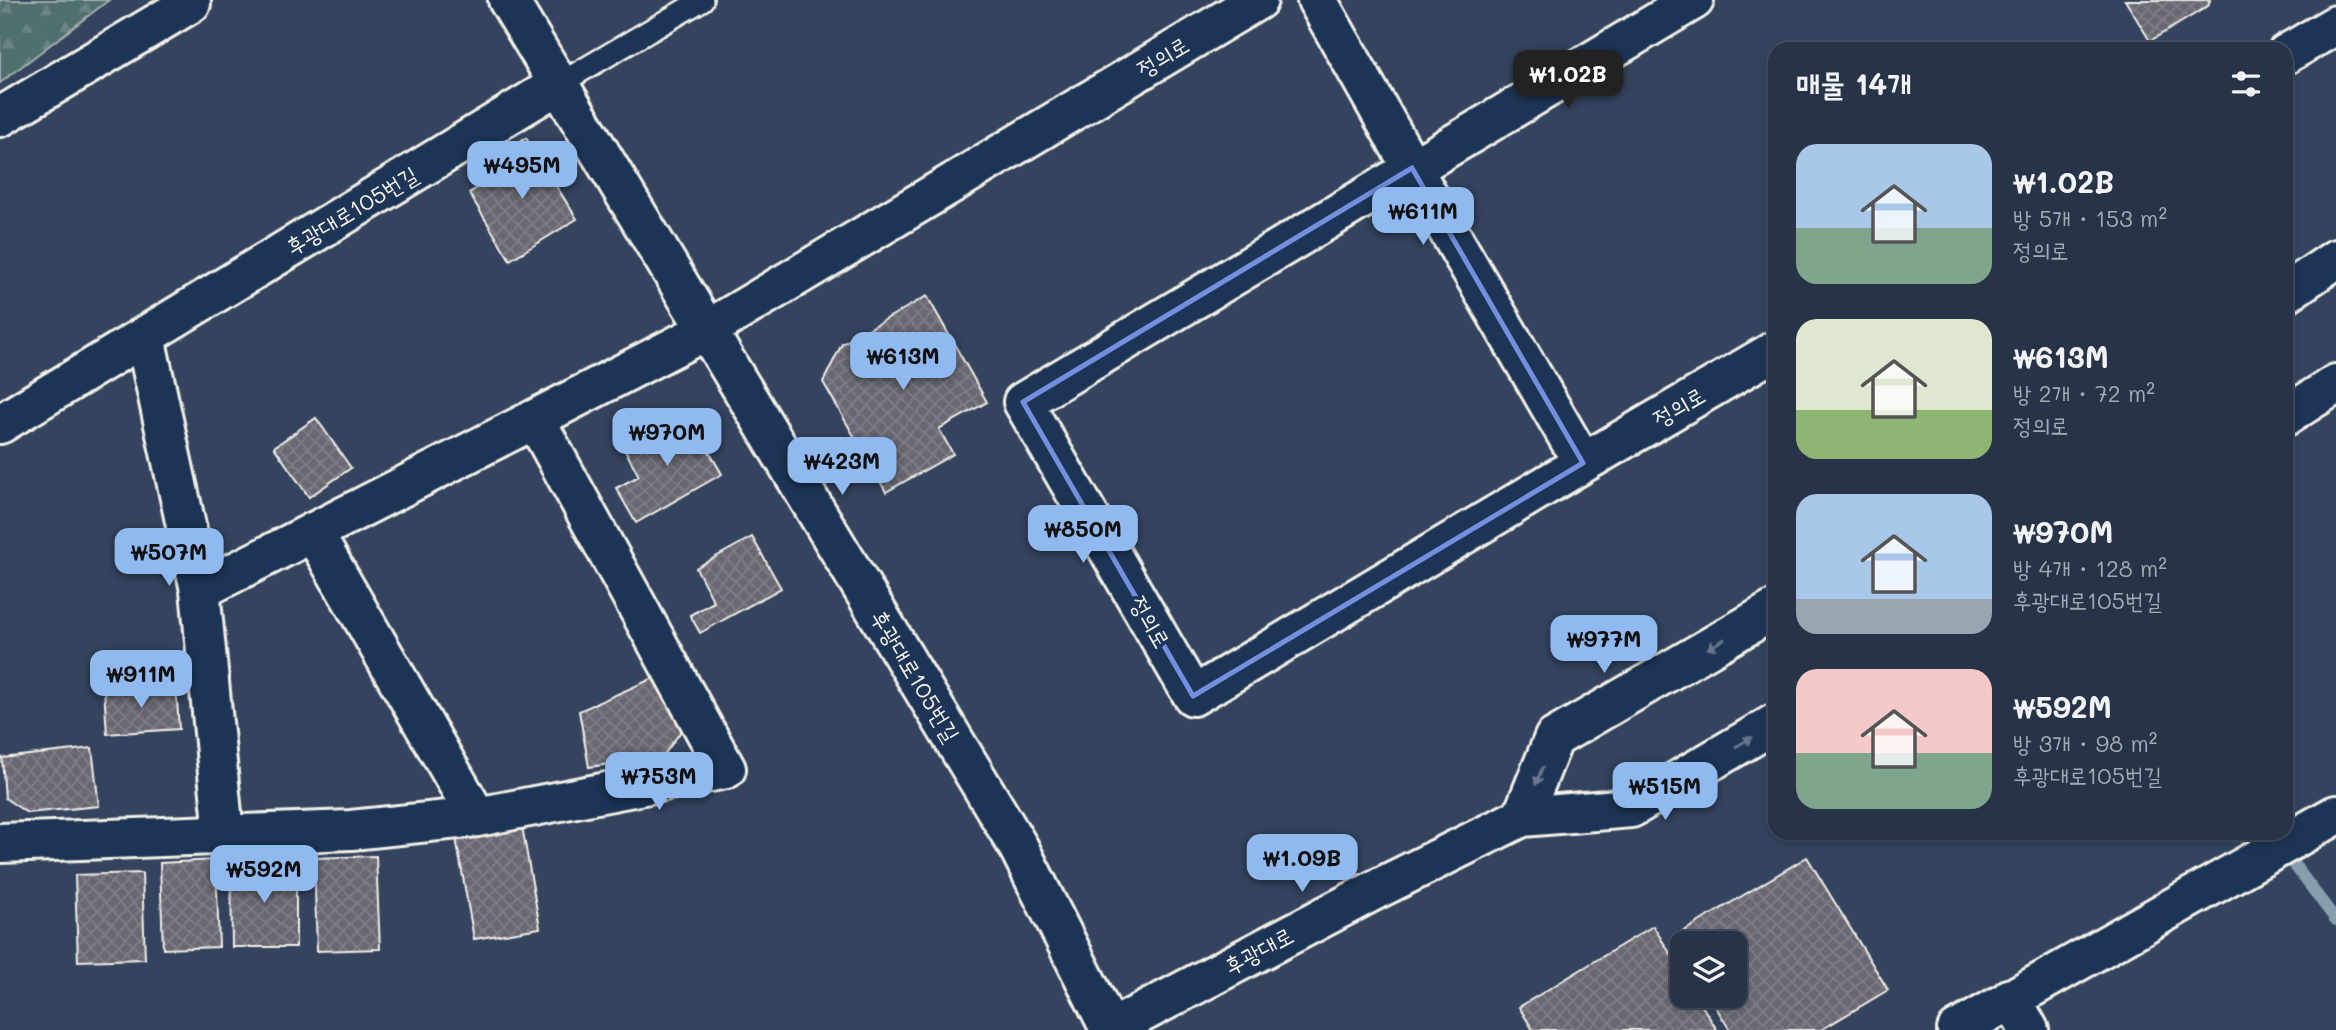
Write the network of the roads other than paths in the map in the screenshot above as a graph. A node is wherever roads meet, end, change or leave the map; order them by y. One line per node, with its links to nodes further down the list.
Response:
1 (508, 0): 9 (street, 후광대로105번길)
2 (702, 0): 9 (lane)
3 (1258, 0): 16 (street, 정의로)
4 (1317, 0): 11 (street)
5 (1694, 0): 11 (street, 정의로)
6 (192, 1): 10 (street)
7 (2329, 17): 8 (street)
8 (2293, 48)
9 (559, 84): 16 (street, 후광대로105번길); 17 (street, 후광대로105번길)
10 (0, 117)
11 (1412, 168): 25 (street); 25 (street, 정의로)
12 (2336, 259): 14 (street)
13 (2336, 283): 15 (street)
14 (2293, 288)
15 (2293, 308)
16 (707, 330): 22 (street); 38 (street, 후광대로105번길)
17 (145, 337): 23 (street, 후광대로105번길); 27 (street)
18 (1768, 355): 25 (street, 정의로)
19 (2336, 384): 21 (street)
20 (2336, 408): 24 (street)
21 (2293, 412)
22 (535, 419): 26 (street); 31 (street)
23 (0, 424)
24 (2293, 431)
25 (1583, 463)
26 (313, 532): 27 (street); 31 (street)
27 (200, 590): 33 (street)
28 (1768, 613): 32 (street, one-way to 32)
29 (1768, 728): 32 (street, 후광대로, one-way to 29)
30 (2336, 815): 35 (street)
31 (477, 817): 33 (street)
32 (1522, 817): 38 (street, 후광대로)
33 (224, 834): 36 (street)
34 (2292, 840): 37 (street)
35 (2293, 840)
36 (0, 844)
37 (2020, 1014): 39 (street)
38 (1110, 1030)
39 (1957, 1030)

